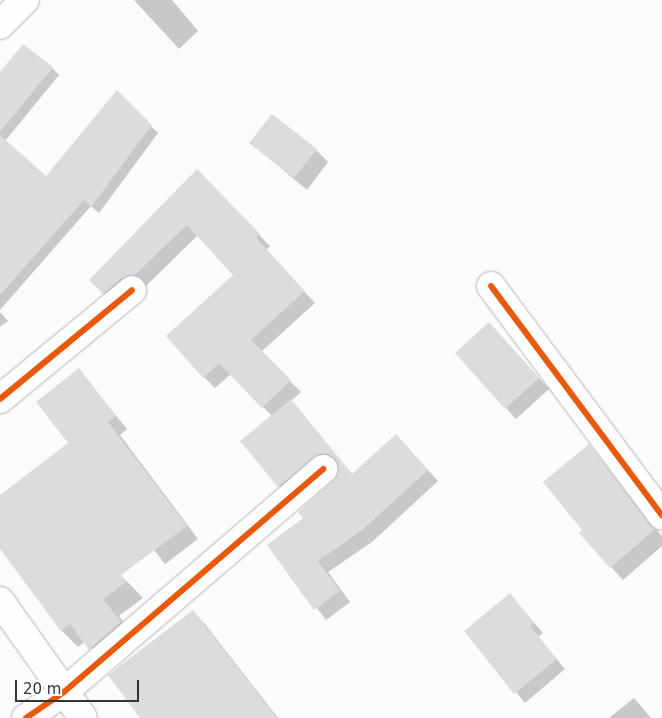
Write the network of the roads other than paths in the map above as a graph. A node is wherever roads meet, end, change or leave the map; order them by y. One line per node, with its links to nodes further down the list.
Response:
1 (25, 0): 2 (street)
2 (0, 24)
3 (491, 286): 7 (street)
4 (132, 290): 5 (street)
5 (0, 399)
6 (323, 469): 9 (street)
7 (662, 515)
8 (0, 601): 9 (street)
9 (64, 692): 10 (street); 11 (street)
10 (26, 718)
11 (83, 718)

